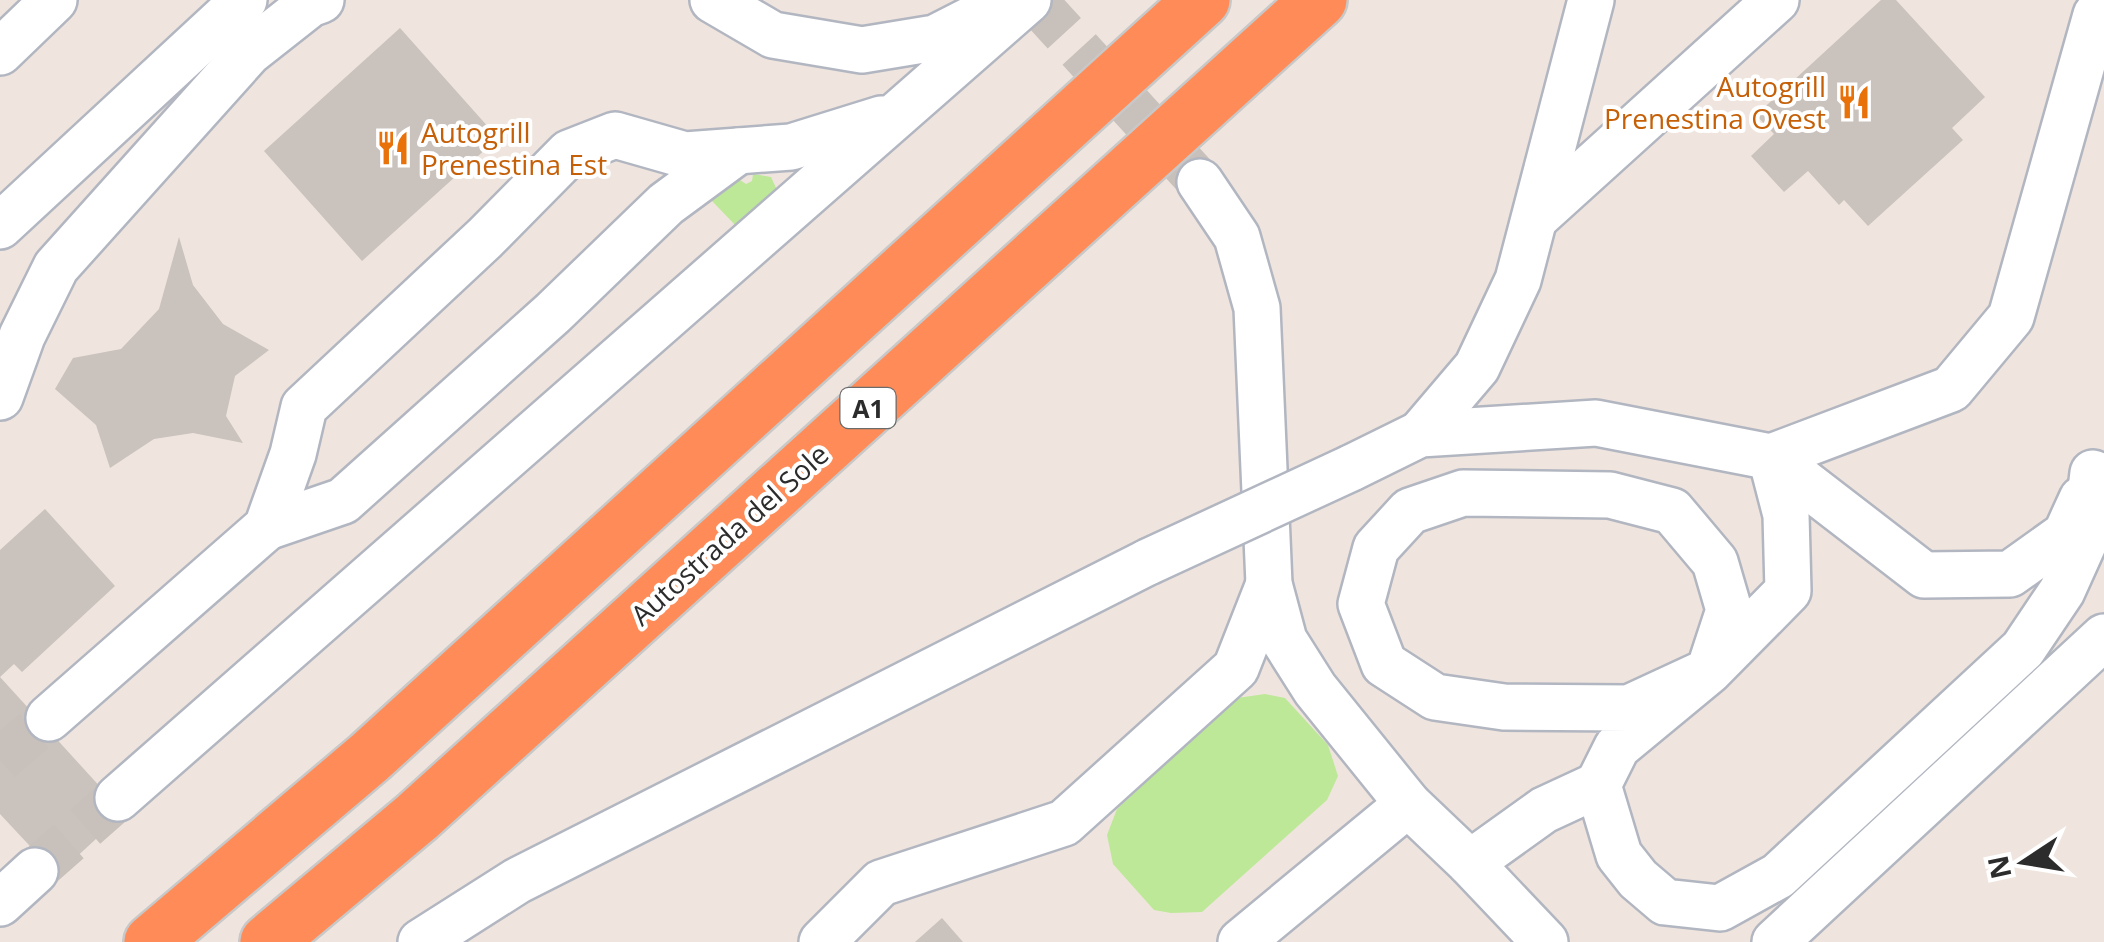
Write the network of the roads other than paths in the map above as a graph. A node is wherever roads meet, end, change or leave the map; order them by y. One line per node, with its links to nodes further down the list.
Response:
1 (54, 0): 12 (lane)
2 (244, 0): 17 (lane)
3 (321, 0): 18 (lane)
4 (713, 0): 5 (lane)
5 (1009, 0)
6 (1028, 0): 13 (lane)
7 (1202, 0): 33 (highway)
8 (1319, 0): 34 (highway, Autostrada del Sole / A1)
9 (1591, 0): 16 (lane)
10 (1776, 0): 16 (lane)
11 (2104, 8): 20 (lane)
12 (0, 52)
13 (897, 114): 14 (lane); 28 (lane)
14 (738, 151): 22 (lane); 22 (lane)
15 (1200, 182): 23 (lane)
16 (1534, 218): 19 (lane)
17 (0, 226)
18 (0, 396)
19 (1420, 434): 20 (lane); 35 (lane, bridge)
20 (1771, 457): 21 (lane); 25 (lane)
21 (2098, 460): 27 (lane)
22 (267, 527): 26 (lane)
23 (1269, 584): 29 (lane); 36 (lane)
24 (2104, 637): 39 (lane)
25 (1709, 671): 25 (lane); 27 (lane)
26 (49, 718)
27 (1598, 785): 30 (lane)
28 (118, 798)
29 (1408, 804): 30 (lane); 37 (lane)
30 (1470, 863): 38 (lane)
31 (35, 871): 32 (lane)
32 (0, 903)
33 (152, 942)
34 (268, 942)
35 (422, 942)
36 (822, 942)
37 (1241, 942)
38 (1545, 942)
39 (1775, 942)

